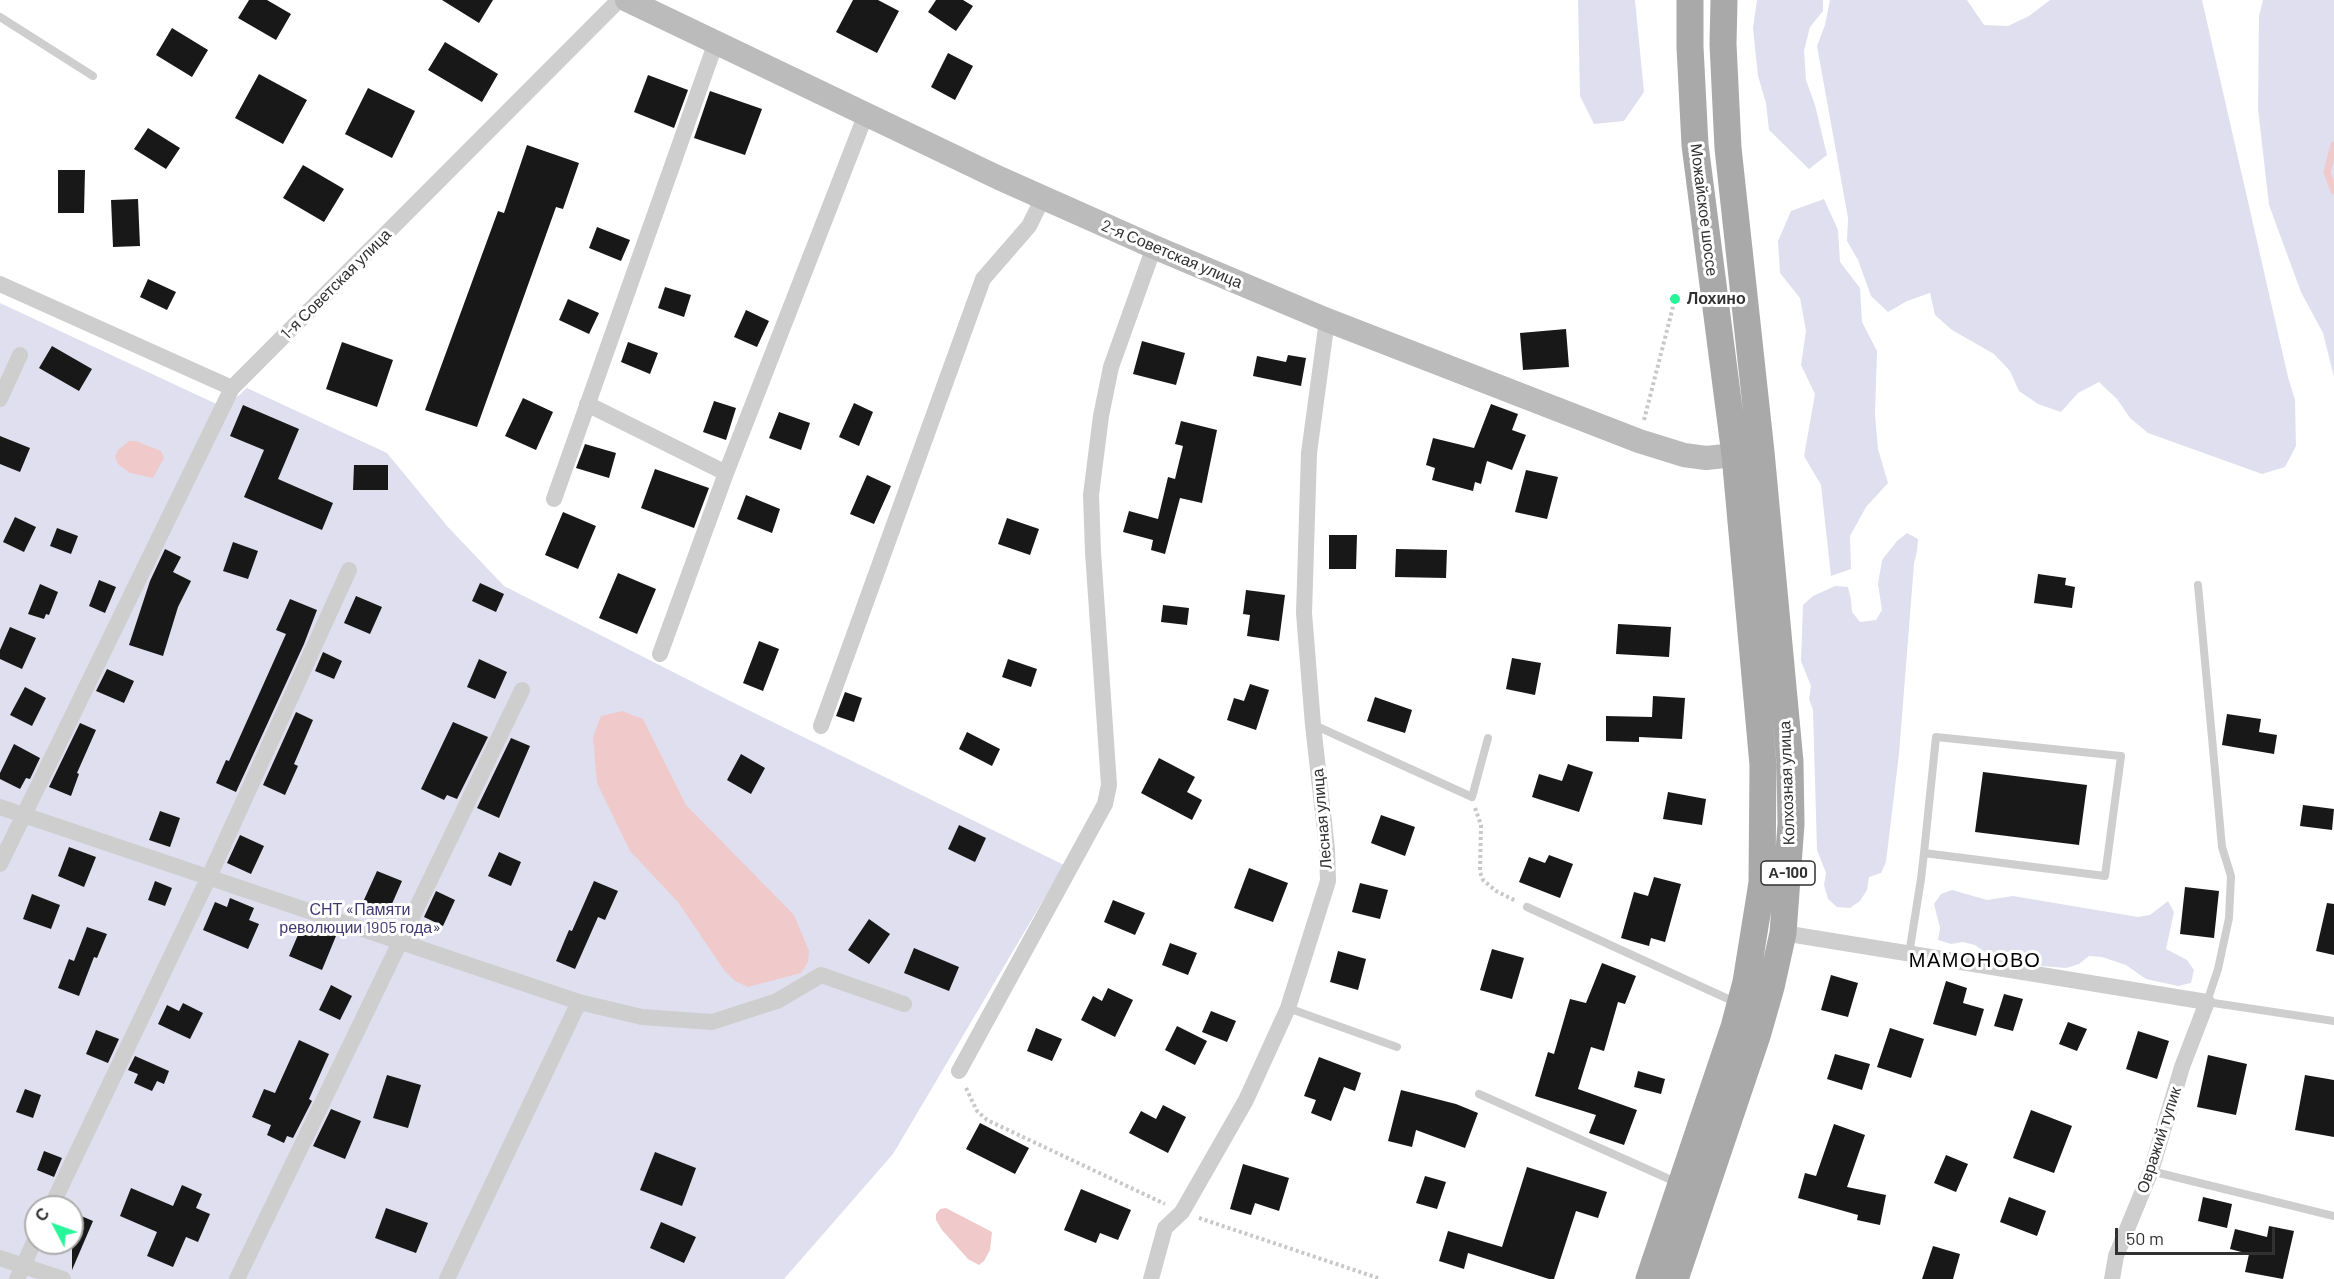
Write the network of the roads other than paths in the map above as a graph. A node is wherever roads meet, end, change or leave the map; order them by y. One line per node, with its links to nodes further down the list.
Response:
1 (619, 0): 14 (street, 1-я Советская улица)
2 (627, 0): 6 (street, 2-я Советская улица)
3 (1690, 0): 17 (main road, Можайское шоссе)
4 (1724, 0): 17 (main road, Можайское шоссе)
5 (0, 17): 7 (lane)
6 (716, 42): 8 (street, 2-я Советская улица); 16 (street)
7 (93, 76)
8 (866, 114): 9 (street, 2-я Советская улица); 18 (street)
9 (1043, 198): 10 (street, 2-я Советская улица); 25 (street)
10 (1154, 247): 12 (street, 2-я Советская улица); 43 (street)
11 (0, 284): 14 (street)
12 (1328, 320): 17 (street, 2-я Советская улица); 24 (street, Лесная улица)
13 (20, 355): 15 (street)
14 (232, 388): 28 (street, 1-я Советская улица)
15 (0, 399)
16 (587, 404): 18 (street); 19 (street)
17 (1748, 453): 33 (main road, Колхозная улица / А-100); 39 (main road, Колхозная улица / А-100)
18 (726, 473): 22 (street)
19 (554, 499)
20 (349, 570): 31 (street)
21 (2198, 585): 37 (lane)
22 (660, 654)
23 (522, 690): 34 (street)
24 (1313, 725): 26 (lane); 40 (street, Лесная улица)
25 (821, 726)
26 (1488, 738)
27 (0, 807): 28 (street)
28 (23, 815): 30 (street, 1-я Советская улица); 31 (street)
29 (1924, 853): 29 (lane); 35 (lane)
30 (0, 864)
31 (208, 879): 34 (street); 47 (street)
32 (1527, 907): 39 (lane)
33 (1784, 933): 35 (street); 57 (main road, Колхозная улица / А-100)
34 (398, 942): 36 (street); 53 (street)
35 (1909, 954): 37 (street)
36 (579, 1002): 38 (street); 54 (street)
37 (2207, 1002): 41 (lane); 45 (street, Овражий тупик)
38 (904, 1004)
39 (1740, 1005): 46 (main road, Колхозная улица / А-100)
40 (1288, 1008): 42 (lane); 55 (street, Лесная улица)
41 (2334, 1021)
42 (1397, 1047)
43 (959, 1071)
44 (1479, 1094): 46 (lane)
45 (2151, 1171): 48 (lane); 58 (street, Овражий тупик)
46 (1681, 1185): 56 (main road, Колхозная улица / А-100)
47 (57, 1195)
48 (2334, 1216)
49 (28, 1255): 51 (street)
50 (0, 1258): 51 (street)
51 (20, 1273): 52 (street)
52 (63, 1279)
53 (237, 1279)
54 (447, 1279)
55 (1151, 1279)
56 (1649, 1279)
57 (1675, 1279)
58 (2112, 1279)

